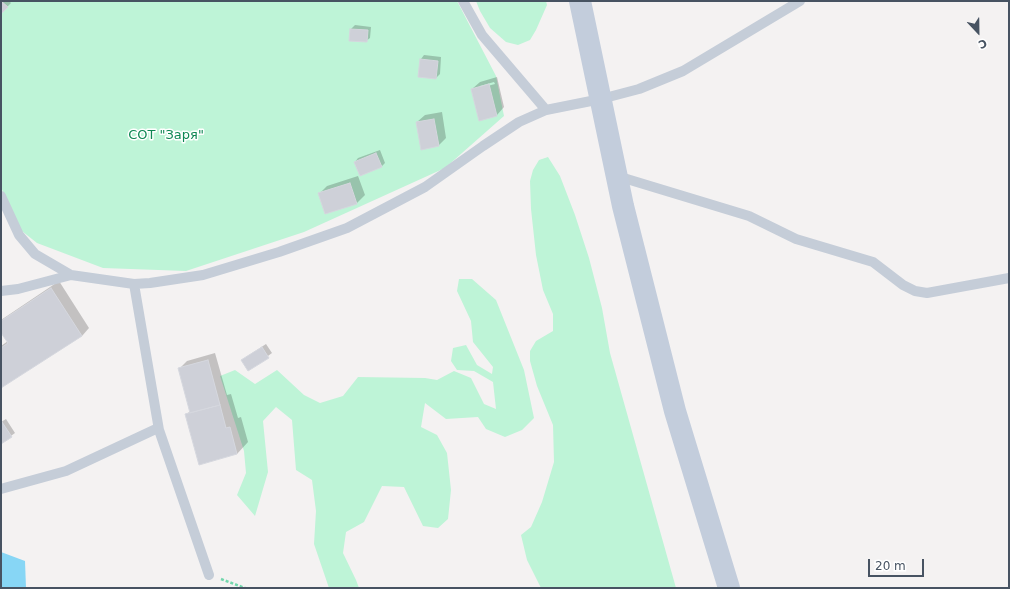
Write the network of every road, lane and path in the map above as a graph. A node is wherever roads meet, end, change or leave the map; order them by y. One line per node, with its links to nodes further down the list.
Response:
1 (462, 1): 5 (lane)
2 (580, 1): 4 (main road)
3 (800, 1): 4 (lane)
4 (601, 99): 5 (lane); 6 (main road)
5 (546, 110): 10 (lane)
6 (617, 176): 9 (lane); 16 (main road)
7 (1, 196): 8 (lane)
8 (70, 275): 10 (lane); 11 (lane)
9 (1009, 278)
10 (134, 284): 12 (lane)
11 (1, 291)
12 (158, 428): 13 (lane); 14 (lane)
13 (1, 489)
14 (210, 575): 15 (path)
15 (245, 588)
16 (729, 588)

